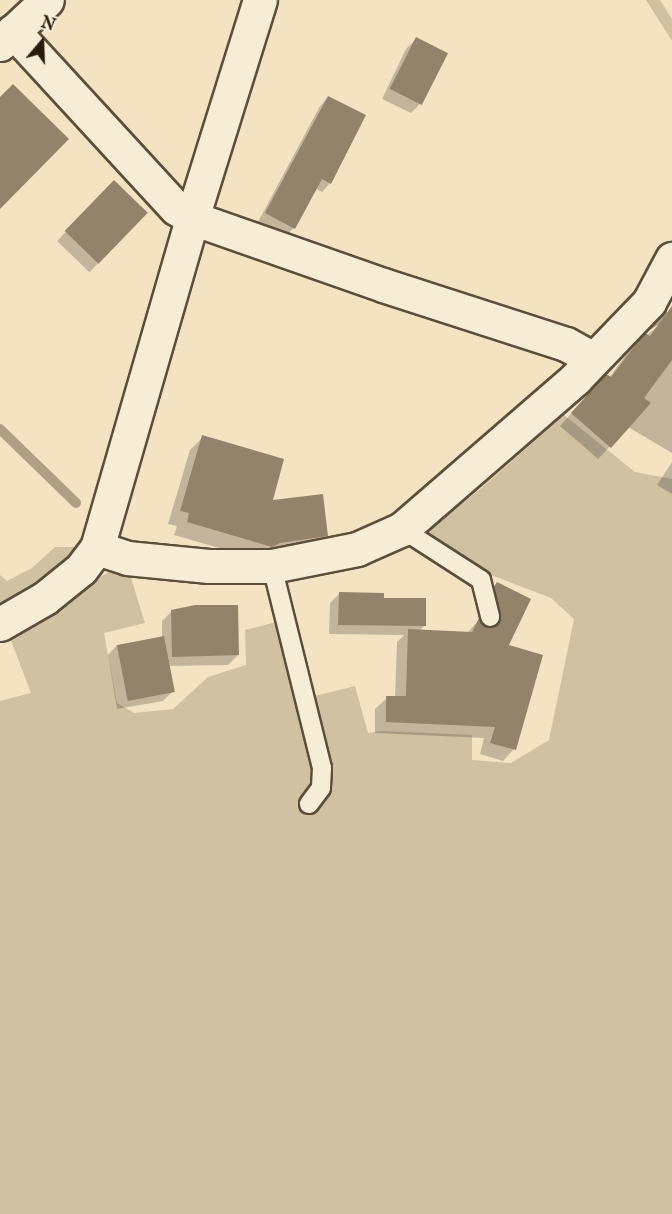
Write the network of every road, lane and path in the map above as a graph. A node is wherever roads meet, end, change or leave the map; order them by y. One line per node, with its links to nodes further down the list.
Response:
1 (47, 0): 3 (street)
2 (260, 0): 4 (street)
3 (6, 37): 4 (street)
4 (192, 218): 7 (street); 9 (street)
5 (672, 259): 6 (street)
6 (660, 302): 7 (street)
7 (593, 359): 8 (street)
8 (402, 529): 10 (street); 11 (lane)
9 (97, 548): 10 (street); 12 (street)
10 (272, 566): 13 (lane)
11 (490, 617)
12 (0, 624)
13 (309, 804)

